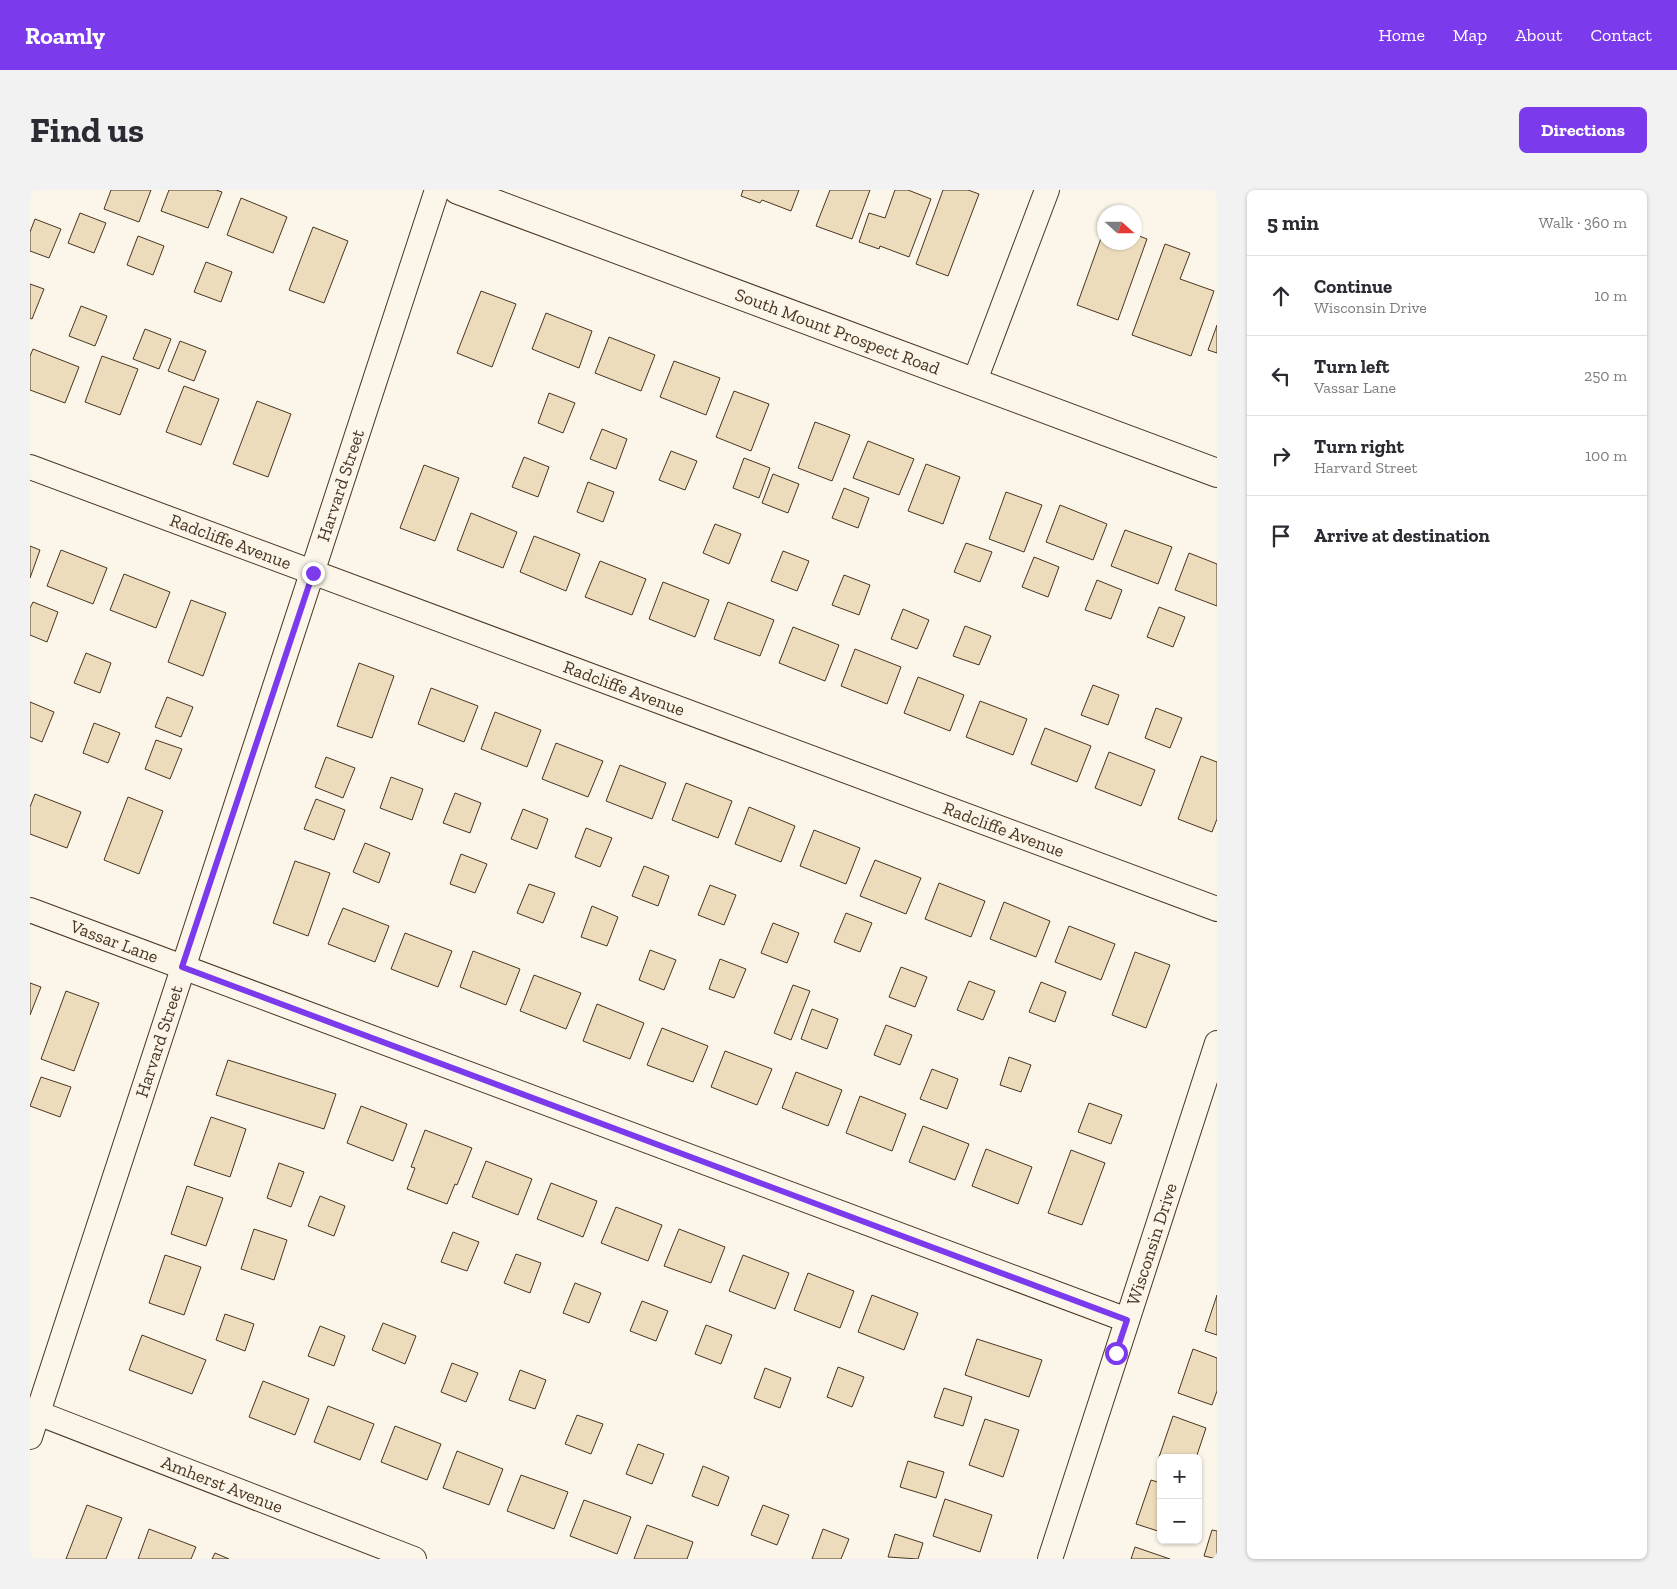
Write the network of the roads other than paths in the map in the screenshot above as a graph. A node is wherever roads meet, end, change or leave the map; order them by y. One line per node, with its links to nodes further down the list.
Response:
1 (437, 190): 7 (street, Harvard Street)
2 (458, 190): 4 (main road, South Mount Prospect Road)
3 (1047, 190): 4 (street)
4 (974, 383): 6 (main road, South Mount Prospect Road)
5 (30, 468): 7 (street, Radcliffe Avenue)
6 (1217, 473)
7 (313, 573): 8 (street, Radcliffe Avenue); 10 (street, Harvard Street)
8 (1217, 909)
9 (30, 910): 10 (street, Vassar Lane)
10 (182, 967): 12 (street, Vassar Lane); 13 (street, Harvard Street)
11 (1217, 1043): 12 (street, Wisconsin Drive)
12 (1127, 1320): 16 (street, Wisconsin Drive)
13 (34, 1412): 14 (street, Harvard Street); 15 (street, Amherst Avenue)
14 (30, 1436)
15 (414, 1559)
16 (1050, 1559)

